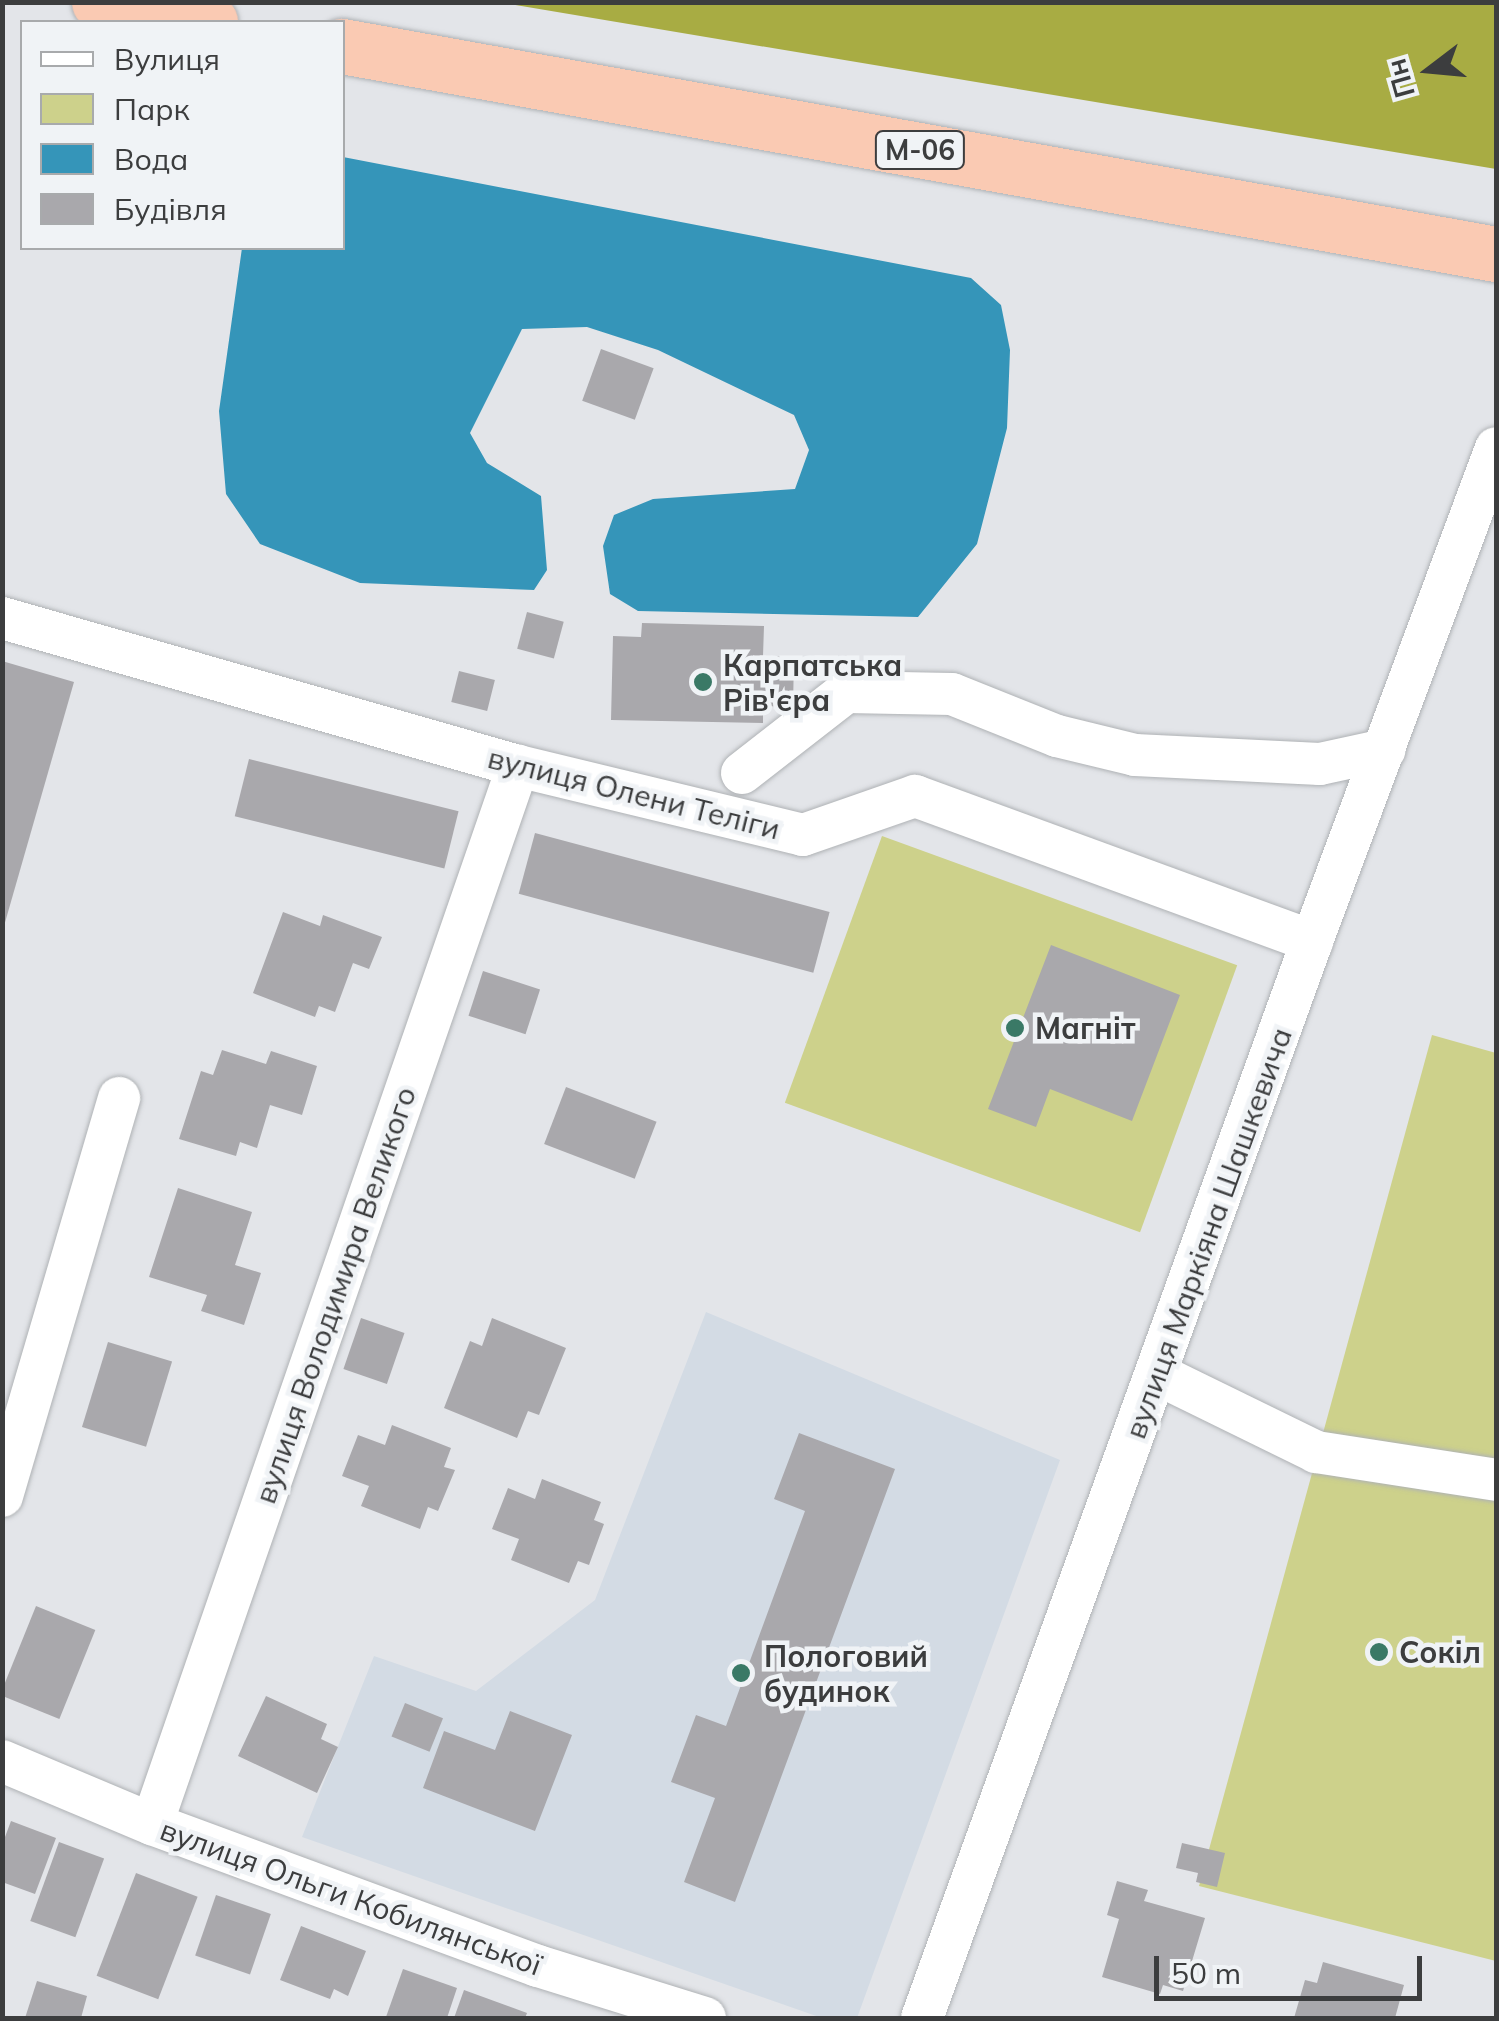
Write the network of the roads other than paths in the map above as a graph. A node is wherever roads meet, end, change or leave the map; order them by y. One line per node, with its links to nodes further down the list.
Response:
1 (99, 2): 2 (highway)
2 (199, 20)
3 (345, 47): 4 (highway, М-06)
4 (1496, 254)
5 (1496, 448): 7 (street, вулиця Маркіяна Шашкевича)
6 (5, 623): 8 (street, вулиця Олени Теліги)
7 (1384, 750): 9 (street); 10 (street, вулиця Маркіяна Шашкевича)
8 (518, 766): 10 (street, вулиця Олени Теліги); 16 (street, вулиця Володимира Великого)
9 (742, 772)
10 (1312, 941): 12 (street, вулиця Маркіяна Шашкевича)
11 (119, 1098): 14 (street)
12 (1159, 1374): 13 (street); 18 (street, вулиця Маркіяна Шашкевича)
13 (1496, 1480)
14 (2, 1496)
15 (2, 1760): 16 (street, вулиця Ольги Кобилянської)
16 (152, 1824): 17 (street, вулиця Ольги Кобилянської)
17 (705, 2018)
18 (922, 2018)

